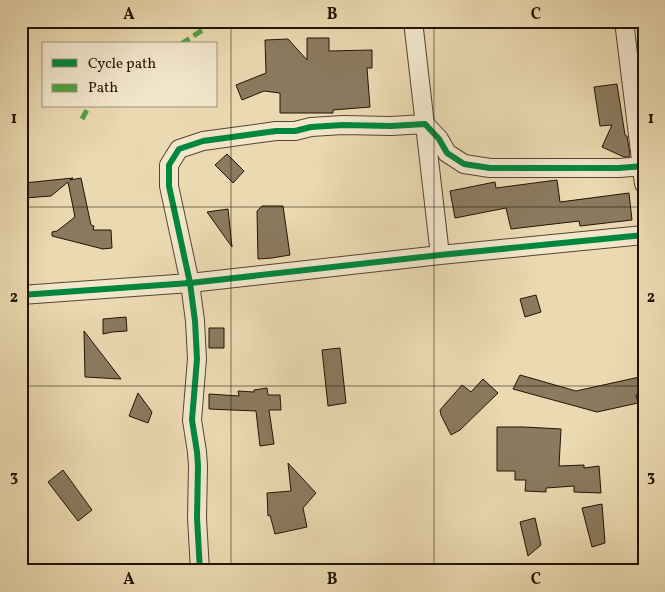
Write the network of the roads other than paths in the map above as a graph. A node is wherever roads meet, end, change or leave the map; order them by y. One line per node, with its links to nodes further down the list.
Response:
1 (413, 21): 3 (street)
2 (624, 21): 4 (street)
3 (425, 124): 4 (street); 6 (street); 7 (street)
4 (643, 172)
5 (644, 235): 6 (street)
6 (440, 255): 7 (street)
7 (190, 283): 8 (street); 9 (street)
8 (21, 294)
9 (200, 571)

